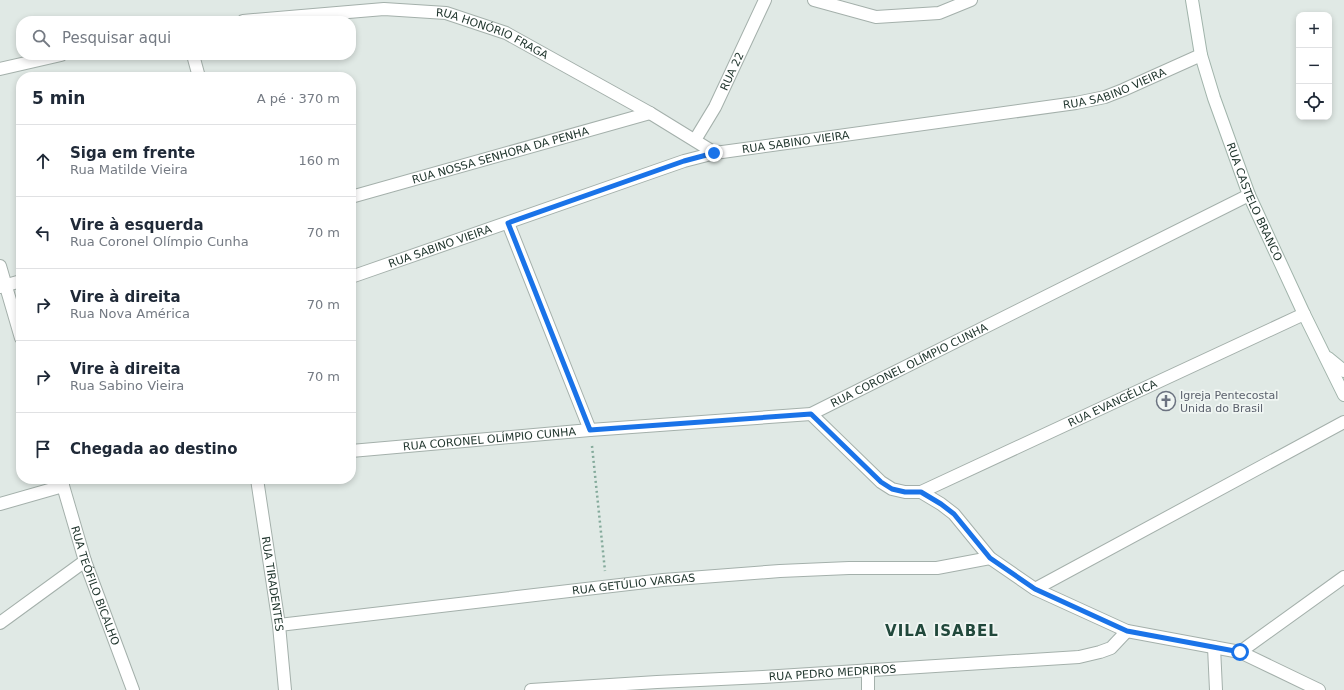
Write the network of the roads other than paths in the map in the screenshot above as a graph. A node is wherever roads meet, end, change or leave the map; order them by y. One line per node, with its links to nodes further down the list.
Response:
1 (765, 0): 12 (street, RUA 22)
2 (814, 0): 3 (street)
3 (970, 0)
4 (1192, 0): 6 (street, RUA CASTELO BRANCO)
5 (302, 16): 11 (street, RUA HONÓRIO FRAGA)
6 (1201, 55): 13 (street, RUA SABINO VIEIRA); 15 (street, RUA CASTELO BRANCO)
7 (39, 60): 9 (street)
8 (194, 60): 10 (street)
9 (0, 69)
10 (198, 72)
11 (650, 113): 12 (street, RUA HONÓRIO FRAGA); 14 (street, RUA NOSSA SENHORA DA PENHA)
12 (695, 140): 13 (street, RUA HONÓRIO FRAGA)
13 (714, 153): 16 (street, RUA SABINO VIEIRA)
14 (356, 195)
15 (1249, 195): 21 (street, RUA CASTELO BRANCO); 26 (street, RUA CORONEL OLÍMPIO CUNHA)
16 (508, 223): 18 (street, RUA SABINO VIEIRA); 28 (street)
17 (0, 266): 20 (street)
18 (356, 276)
19 (16, 282): 20 (street)
20 (3, 286): 22 (street)
21 (1304, 314): 23 (street, RUA CASTELO BRANCO); 33 (street, RUA EVANGÉLICA)
22 (16, 324)
23 (1324, 355): 24 (street); 25 (street, RUA CASTELO BRANCO)
24 (1344, 371)
25 (1344, 395)
26 (811, 414): 28 (street, RUA CORONEL OLÍMPIO CUNHA); 33 (street)
27 (1344, 422): 38 (street)
28 (590, 430): 29 (street, RUA CORONEL OLÍMPIO CUNHA)
29 (356, 451)
30 (56, 484): 34 (street)
31 (63, 484): 36 (street, RUA TEÓFILO BICALHO)
32 (258, 484): 40 (street, RUA TIRADENTES)
33 (921, 492): 35 (street)
34 (0, 504)
35 (990, 558): 38 (street); 40 (street, RUA GETÚLIO VARGAS)
36 (84, 561): 39 (street); 45 (street, RUA TEÓFILO BICALHO)
37 (1344, 577): 43 (street)
38 (1035, 589): 41 (street)
39 (0, 623)
40 (279, 625): 46 (street, RUA TIRADENTES)
41 (1127, 631): 42 (street); 44 (street, RUA PEDRO MEDRIROS)
42 (1214, 647): 43 (street); 49 (street)
43 (1240, 652): 50 (street)
44 (868, 670): 47 (street, RUA PEDRO MEDRIROS); 48 (street)
45 (133, 690)
46 (285, 690)
47 (531, 690)
48 (868, 690)
49 (1216, 690)
50 (1319, 690)

